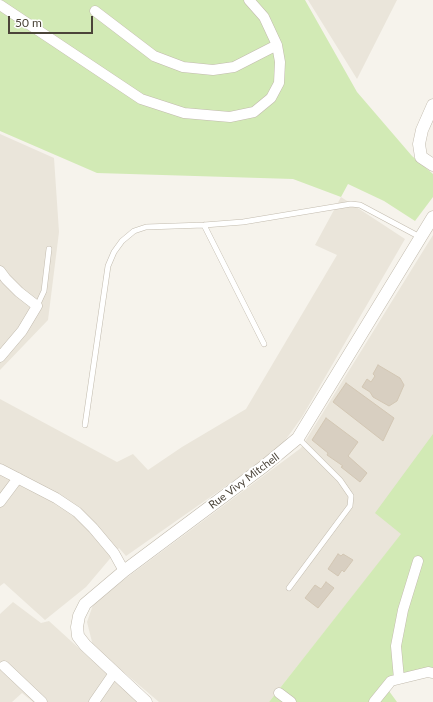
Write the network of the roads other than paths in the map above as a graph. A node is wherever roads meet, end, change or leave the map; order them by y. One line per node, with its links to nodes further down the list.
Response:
1 (249, 0): 4 (street)
2 (0, 5): 4 (street)
3 (95, 11): 4 (street)
4 (277, 46)
5 (433, 105): 6 (street)
6 (433, 165)
7 (433, 217): 9 (street, Rue Vivy Mitchell)
8 (204, 225): 9 (lane); 13 (lane); 15 (lane)
9 (420, 237): 16 (street, Rue Vivy Mitchell)
10 (49, 249): 12 (lane)
11 (0, 271): 12 (street)
12 (37, 306): 14 (street)
13 (264, 344)
14 (0, 357)
15 (85, 425)
16 (298, 438): 21 (street, Rue Vivy Mitchell); 22 (lane)
17 (0, 469): 18 (street)
18 (18, 478): 19 (street); 21 (street)
19 (0, 502)
20 (418, 561): 26 (street)
21 (124, 571): 24 (street, Rue Vivy Mitchell)
22 (289, 588)
23 (4, 666): 28 (street)
24 (114, 673): 29 (street); 30 (street, Rue Vivy Mitchell)
25 (433, 673): 26 (street)
26 (399, 679): 32 (street)
27 (279, 693): 31 (street)
28 (42, 702)
29 (94, 702)
30 (146, 702)
31 (291, 702)
32 (374, 702)

